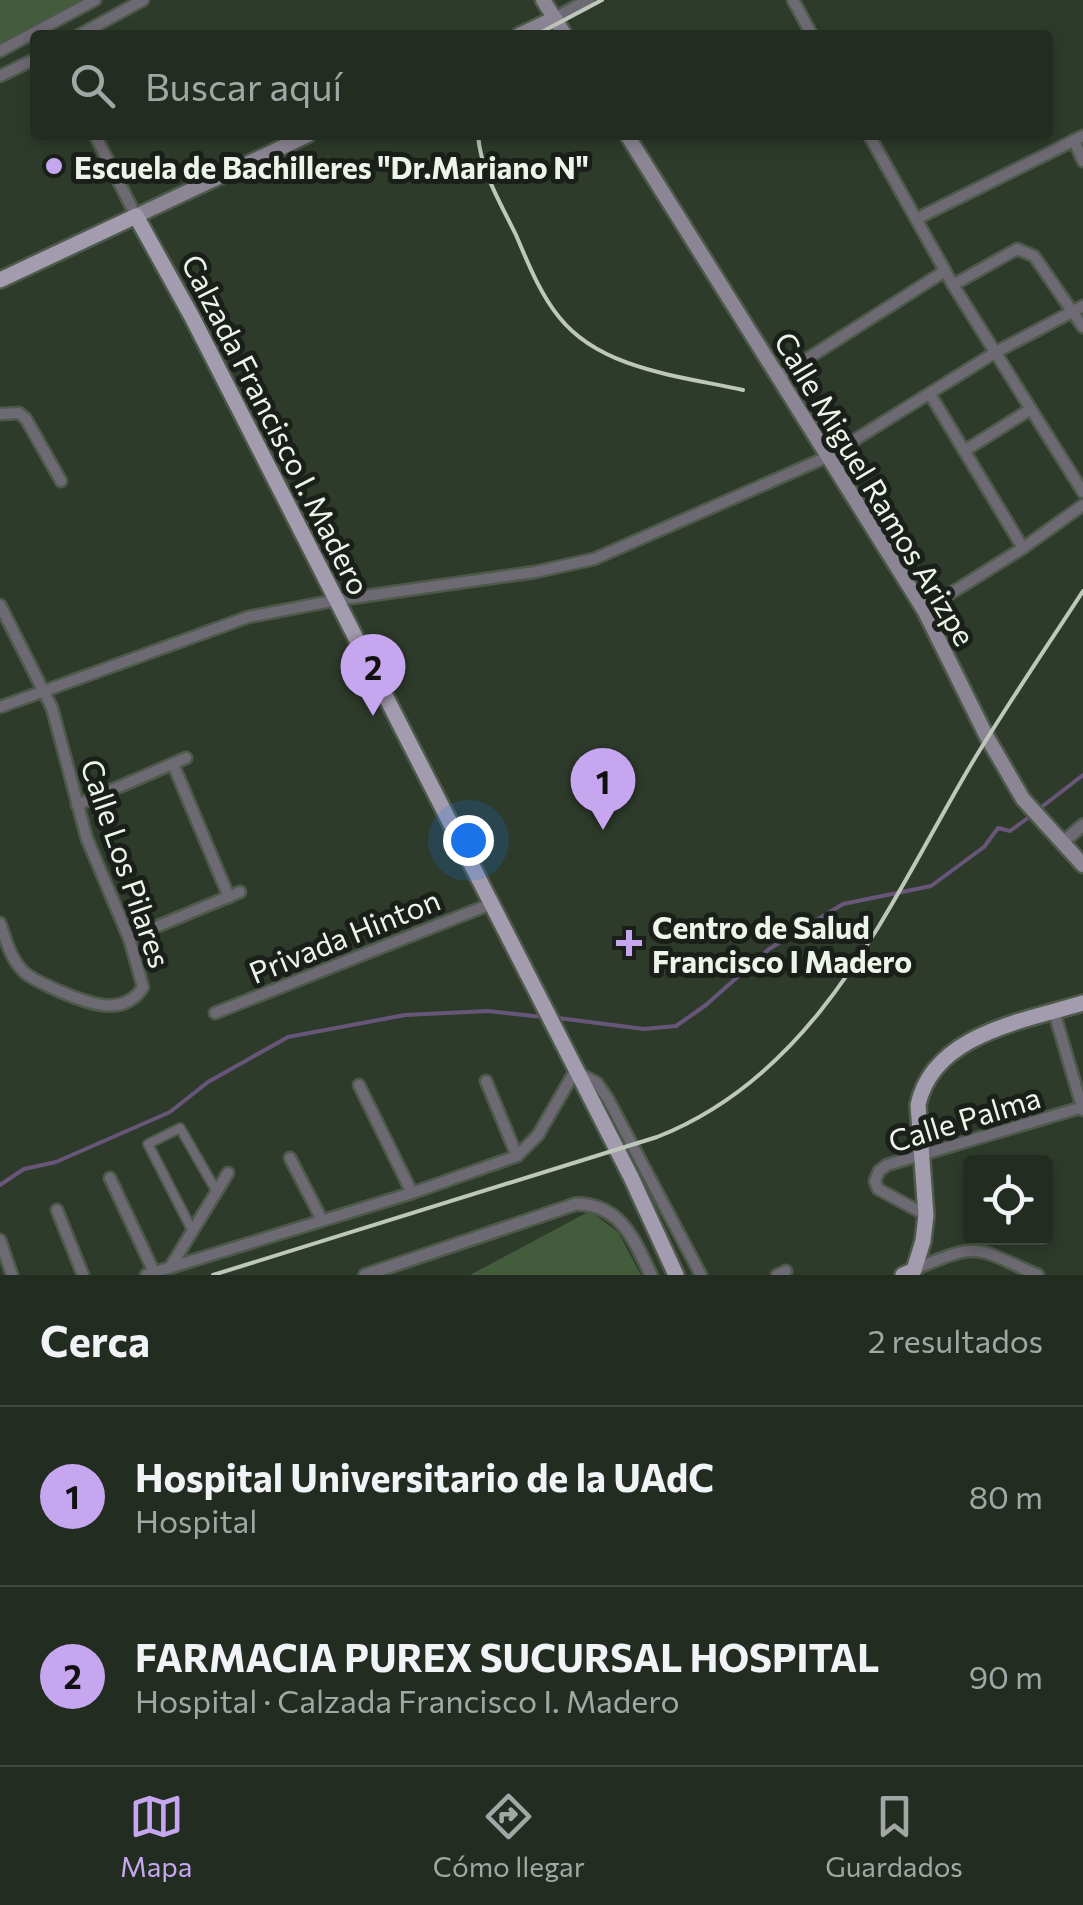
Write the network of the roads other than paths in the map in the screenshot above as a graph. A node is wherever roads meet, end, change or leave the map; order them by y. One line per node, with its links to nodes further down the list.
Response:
1 (94, 0): 7 (street)
2 (143, 0): 8 (street)
3 (544, 0): 6 (main road)
4 (589, 0): 6 (street)
5 (793, 0): 11 (street)
6 (555, 18): 9 (main road); 10 (main road)
7 (52, 30)
8 (89, 30)
9 (530, 30)
10 (563, 30)
11 (809, 30)
12 (30, 38): 13 (street)
13 (0, 50)
14 (30, 61): 15 (street)
15 (0, 76)
16 (1078, 138): 21 (street); 23 (street)
17 (98, 140): 22 (street, Calzada Francisco I. Madero)
18 (297, 140): 22 (main road)
19 (630, 140): 31 (main road, Calle Miguel Ramos Arizpe)
20 (872, 140): 23 (street)
21 (1083, 161)
22 (136, 216): 25 (main road); 41 (main road, Calzada Francisco I. Madero)
23 (916, 219): 24 (street)
24 (945, 271): 26 (street); 31 (street)
25 (0, 280)
26 (953, 285): 28 (street); 30 (street)
27 (1083, 306): 28 (street)
28 (1071, 311): 29 (street); 30 (street)
29 (1083, 327)
30 (996, 352): 32 (street); 33 (street)
31 (777, 378): 36 (main road, Calle Miguel Ramos Arizpe)
32 (930, 394): 35 (street); 36 (street)
33 (1031, 409): 35 (street); 38 (street)
34 (0, 414): 37 (street)
35 (964, 452): 40 (street)
36 (827, 458): 41 (street); 43 (main road, Calle Miguel Ramos Arizpe)
37 (61, 480)
38 (1083, 492)
39 (1083, 505): 40 (street)
40 (1023, 548): 43 (street)
41 (338, 600): 44 (street); 52 (main road, Calzada Francisco I. Madero)
42 (0, 604): 44 (street, Calle Los Pilares)
43 (924, 610): 50 (main road, Calle Miguel Ramos Arizpe)
44 (45, 690): 45 (street); 48 (street, Calle Los Pilares)
45 (0, 708)
46 (186, 758): 47 (street)
47 (172, 764): 48 (street); 54 (street)
48 (77, 805): 54 (street, Calle Los Pilares)
49 (1083, 825): 50 (street)
50 (1063, 842): 51 (main road, Calle Miguel Ramos Arizpe)
51 (1083, 865)
52 (491, 904): 57 (street, Privada Hinton); 58 (main road, Calzada Francisco I. Madero)
53 (0, 924): 54 (street, Calle Los Pilares)
54 (130, 938)
55 (1083, 1003): 56 (main road)
56 (1054, 1012): 61 (street); 64 (main road)
57 (215, 1014)
58 (575, 1071): 62 (street); 81 (main road, Calzada Francisco I. Madero); 82 (street)
59 (486, 1082): 62 (street)
60 (360, 1084): 68 (street)
61 (1083, 1108): 64 (street, Calle Palma)
62 (517, 1156): 68 (street)
63 (290, 1158): 71 (street)
64 (919, 1158): 70 (main road); 70 (street, Calle Palma)
65 (228, 1173): 67 (street)
66 (110, 1178): 76 (street)
67 (217, 1192): 72 (street); 72 (street)
68 (412, 1192): 71 (street)
69 (56, 1210): 78 (street)
70 (926, 1214): 75 (main road)
71 (322, 1220): 74 (street)
72 (193, 1232): 74 (street)
73 (0, 1240): 77 (street)
74 (170, 1267): 76 (street)
75 (908, 1272): 83 (street)
76 (150, 1274)
77 (12, 1275)
78 (83, 1275)
79 (365, 1275): 80 (street)
80 (651, 1275)
81 (676, 1275)
82 (700, 1275)
83 (1038, 1275)

